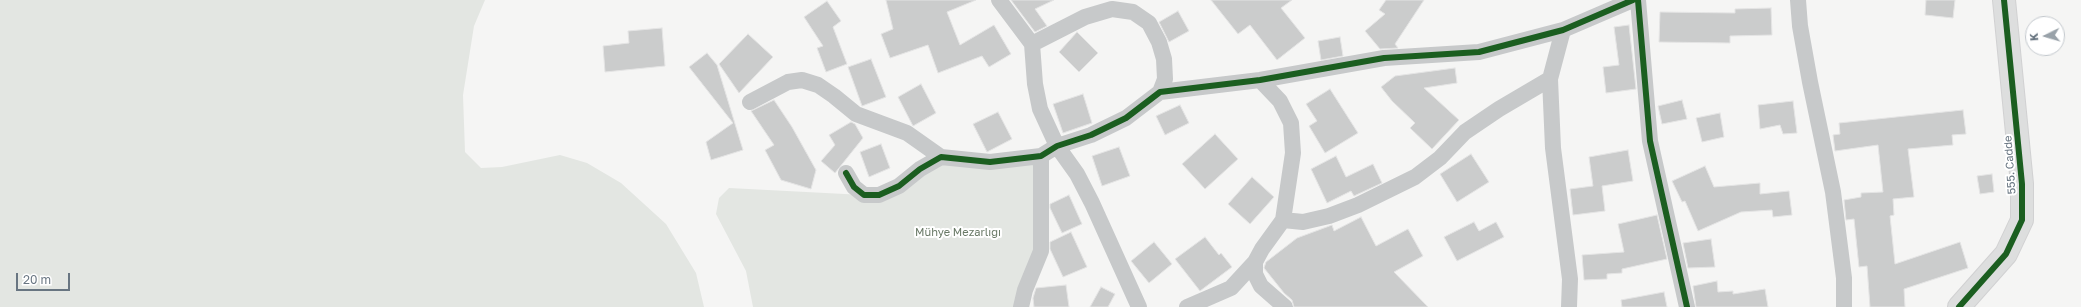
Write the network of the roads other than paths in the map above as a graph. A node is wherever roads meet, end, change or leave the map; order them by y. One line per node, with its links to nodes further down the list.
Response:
1 (999, 0): 8 (street)
2 (1633, 0): 7 (street)
3 (1638, 0): 24 (street)
4 (1798, 0): 25 (street)
5 (2004, 0): 26 (street, 555. Cadde)
6 (1111, 4): 8 (street); 11 (street)
7 (1563, 30): 9 (street); 10 (street)
8 (1032, 44): 13 (street)
9 (1550, 79): 17 (street); 23 (street)
10 (1260, 80): 11 (street); 17 (street)
11 (1160, 92): 13 (street)
12 (750, 102): 15 (street)
13 (1057, 146): 14 (street); 20 (street)
14 (1041, 156): 15 (street); 19 (street)
15 (941, 157): 16 (street)
16 (846, 173)
17 (1283, 220): 18 (street)
18 (1255, 262): 21 (street); 22 (street)
19 (1021, 307)
20 (1138, 307)
21 (1187, 307)
22 (1285, 307)
23 (1569, 307)
24 (1686, 307)
25 (1844, 307)
26 (1959, 307)

